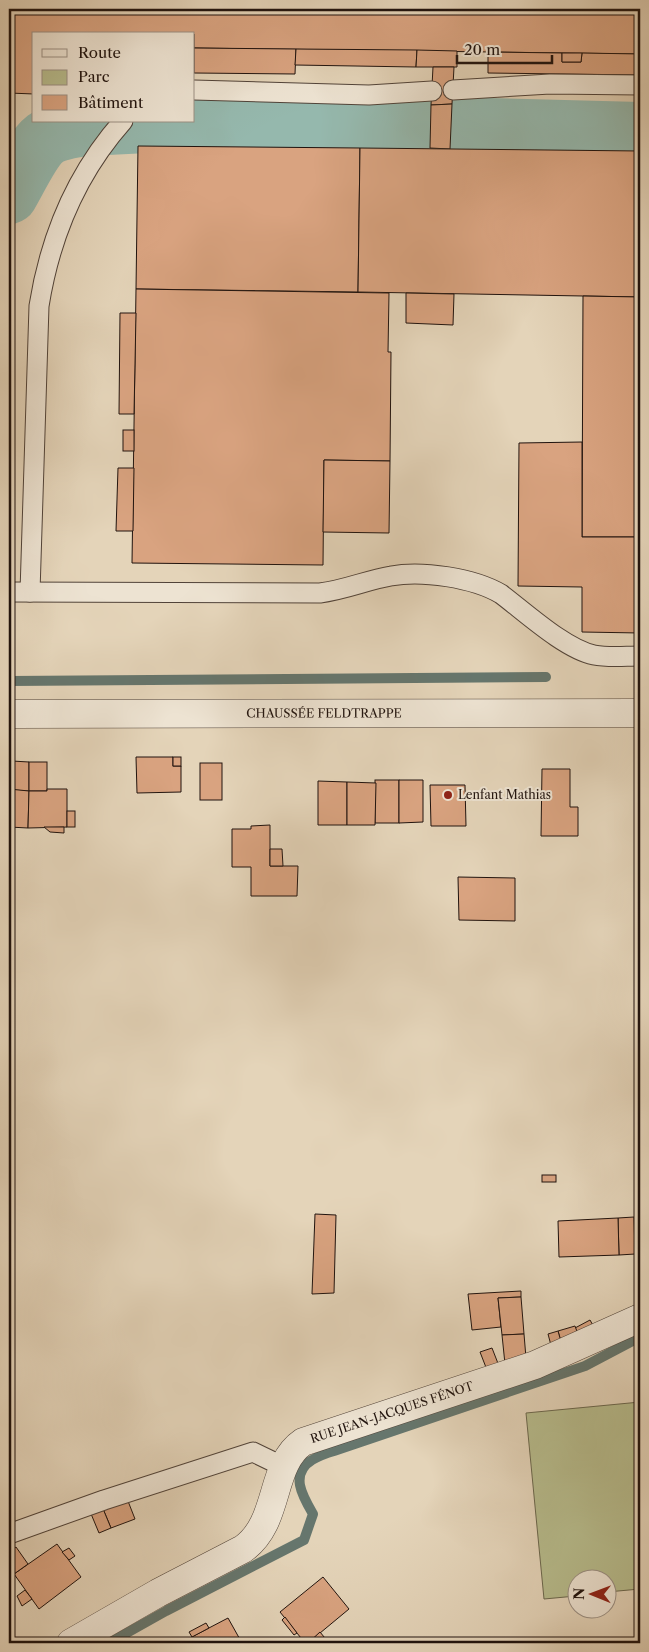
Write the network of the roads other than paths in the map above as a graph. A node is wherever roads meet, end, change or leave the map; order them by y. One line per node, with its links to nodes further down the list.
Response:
1 (640, 85): 3 (lane)
2 (195, 90): 4 (lane)
3 (453, 90)
4 (432, 91)
5 (122, 122): 7 (lane)
6 (9, 592): 7 (lane)
7 (30, 592): 8 (lane)
8 (640, 656)
9 (640, 713): 10 (street, CHAUSSÉE FELDTRAPPE)
10 (9, 714)
11 (640, 1318): 12 (street, RUE JEAN-JACQUES FÉNOT)
12 (284, 1467): 13 (lane); 14 (street, RUE JEAN-JACQUES FÉNOT)
13 (9, 1534)
14 (71, 1643)

